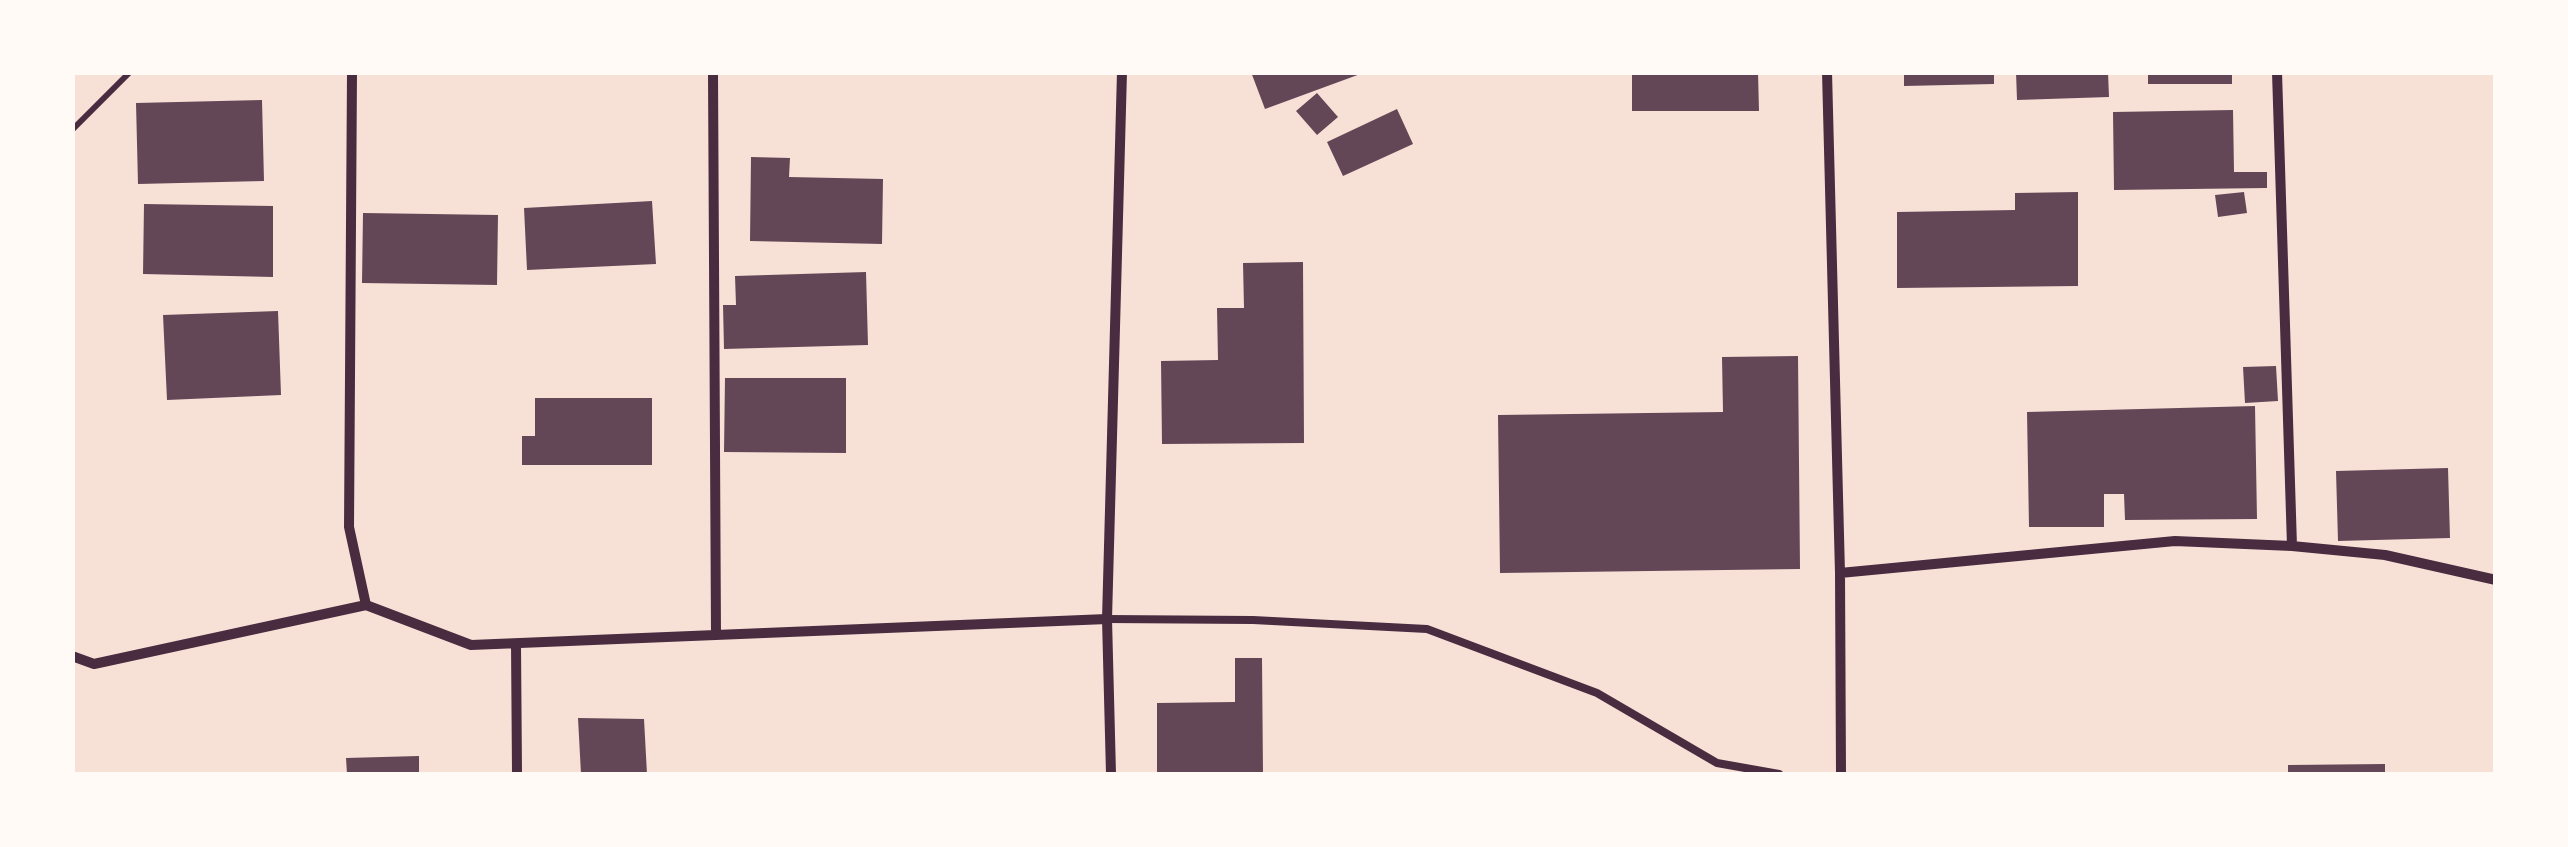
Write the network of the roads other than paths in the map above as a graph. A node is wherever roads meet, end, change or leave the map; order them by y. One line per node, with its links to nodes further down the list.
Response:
1 (352, 72): 9 (street)
2 (714, 72): 11 (street)
3 (1122, 72): 10 (street)
4 (1827, 72): 7 (street)
5 (2277, 72): 6 (street)
6 (2292, 546): 7 (street); 8 (street)
7 (1840, 573): 17 (street)
8 (2496, 580)
9 (366, 605): 12 (street); 13 (street)
10 (1106, 620): 11 (street); 15 (street); 16 (lane)
11 (716, 635): 12 (street)
12 (516, 644): 14 (street)
13 (72, 656)
14 (516, 774)
15 (1111, 774)
16 (1779, 774)
17 (1841, 774)

